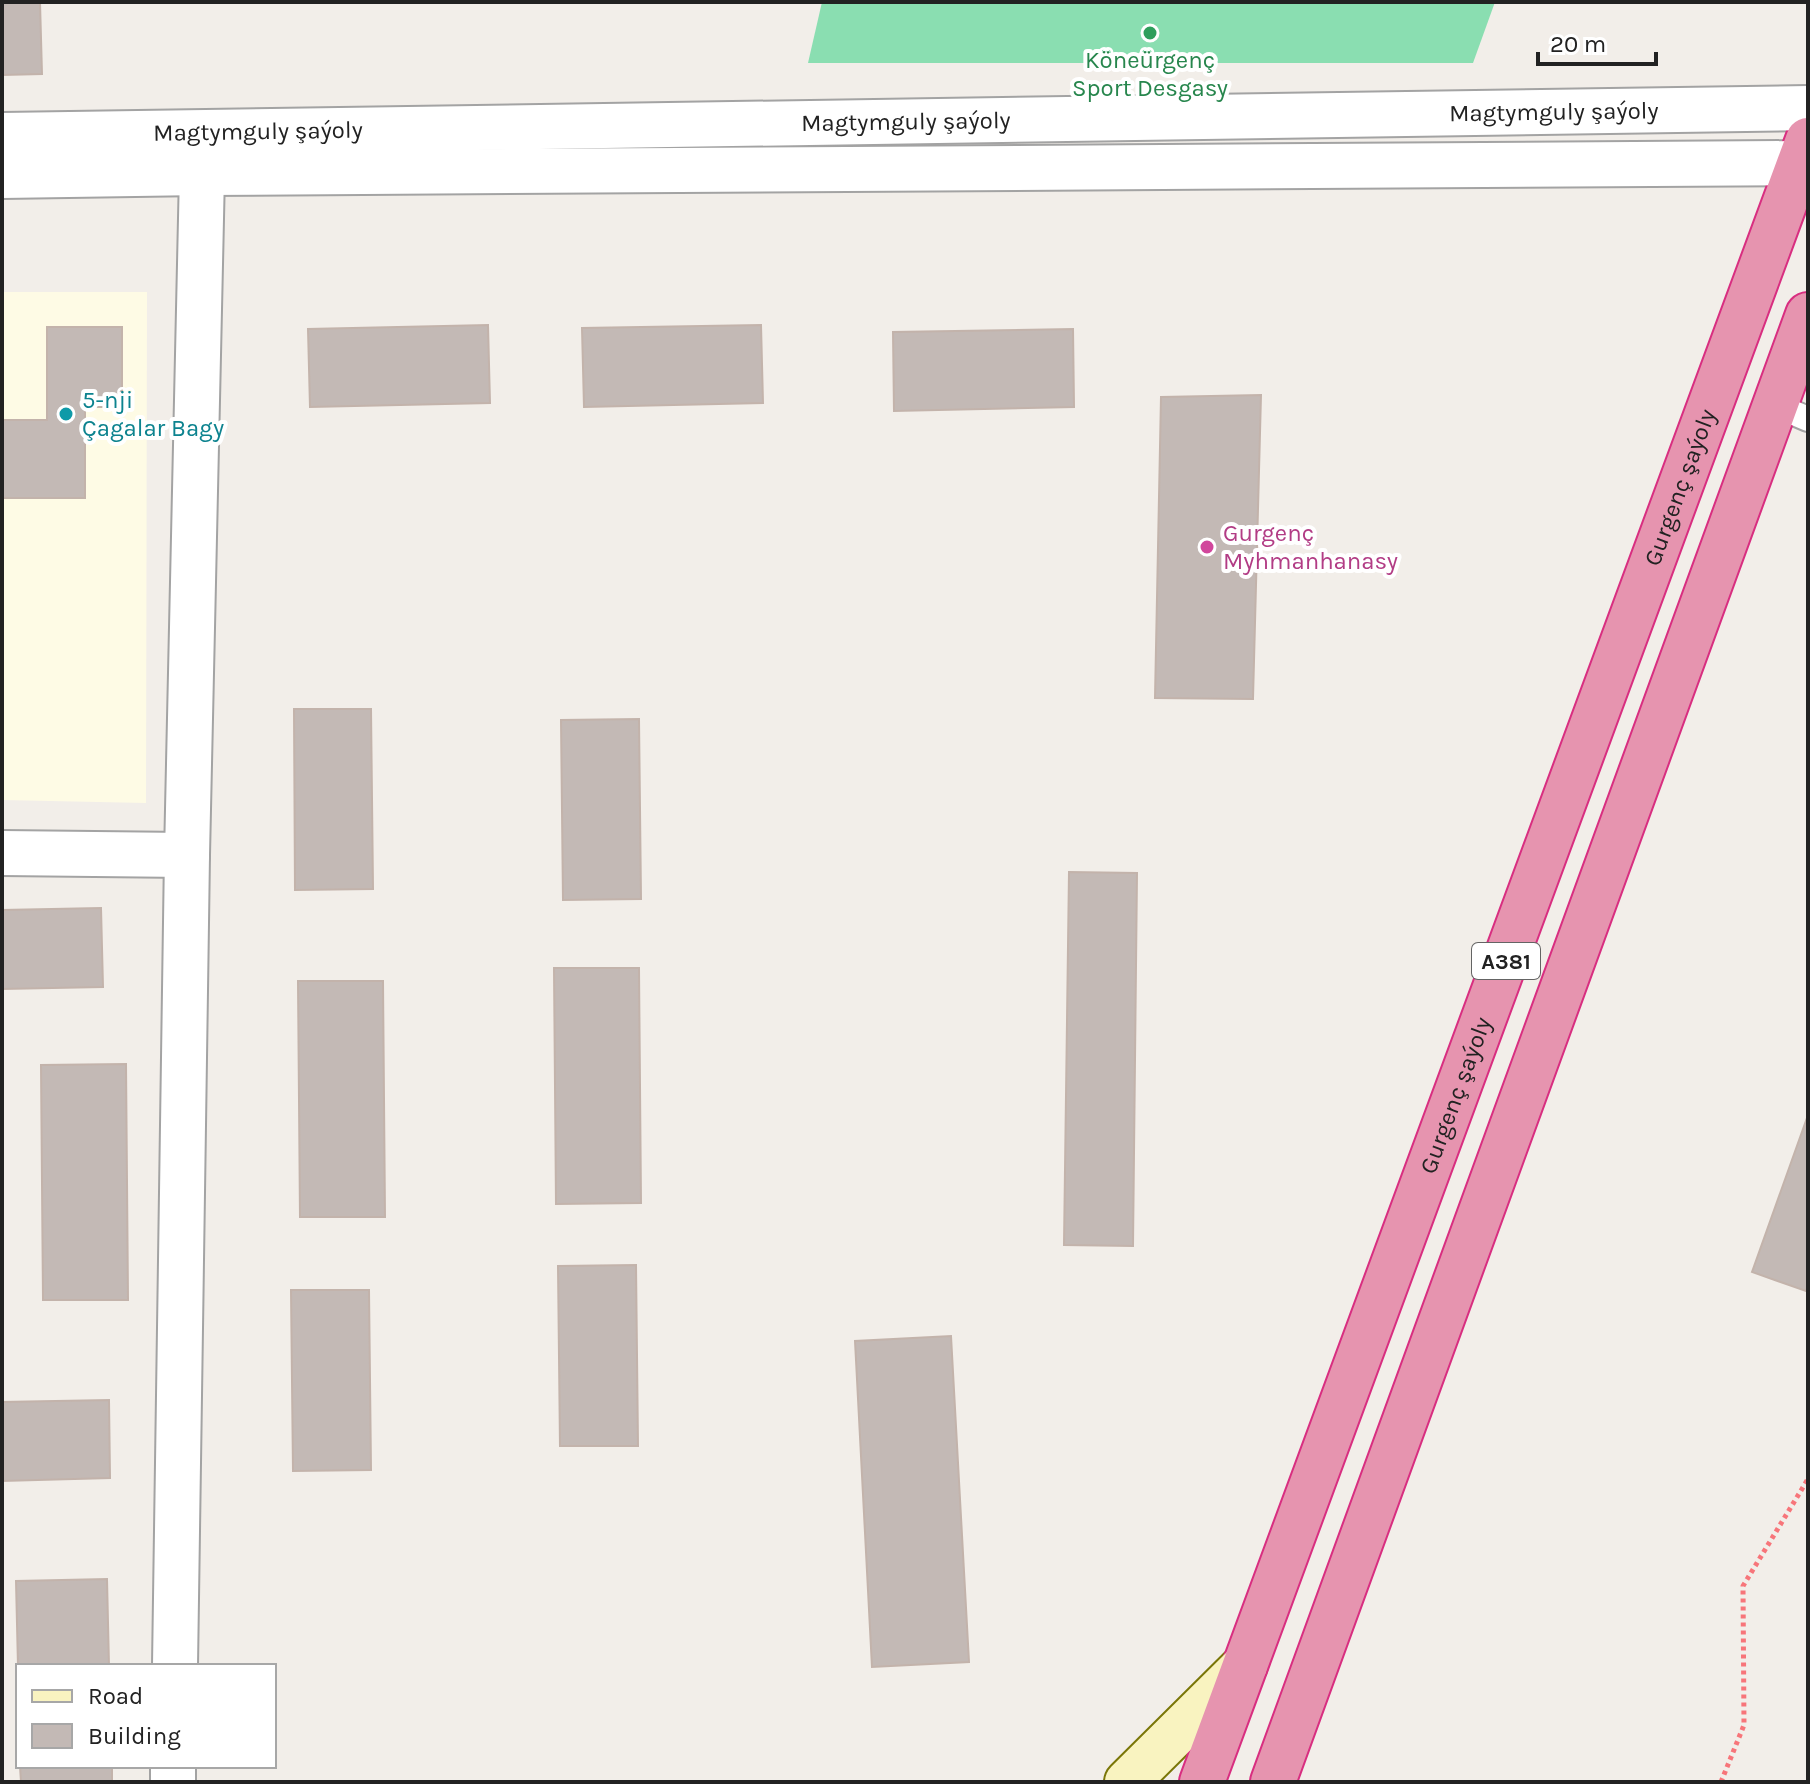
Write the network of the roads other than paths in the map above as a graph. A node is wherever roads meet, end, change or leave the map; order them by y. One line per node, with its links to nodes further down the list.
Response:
1 (1808, 108): 2 (street, Magtymguly şaýoly)
2 (2, 135)
3 (1804, 152): 4 (street, Magtymguly şaýoly); 11 (highway, Gurgenç şaýoly / A381)
4 (202, 173): 5 (street, Magtymguly şaýoly); 9 (street)
5 (2, 176)
6 (1808, 315): 7 (highway, A381)
7 (1792, 412): 14 (highway, A381)
8 (2, 853): 9 (street)
9 (187, 855): 10 (street)
10 (175, 1664)
11 (1245, 1665): 12 (street); 13 (highway, Gurgenç şaýoly / A381)
12 (1127, 1782)
13 (1202, 1782)
14 (1273, 1782)

